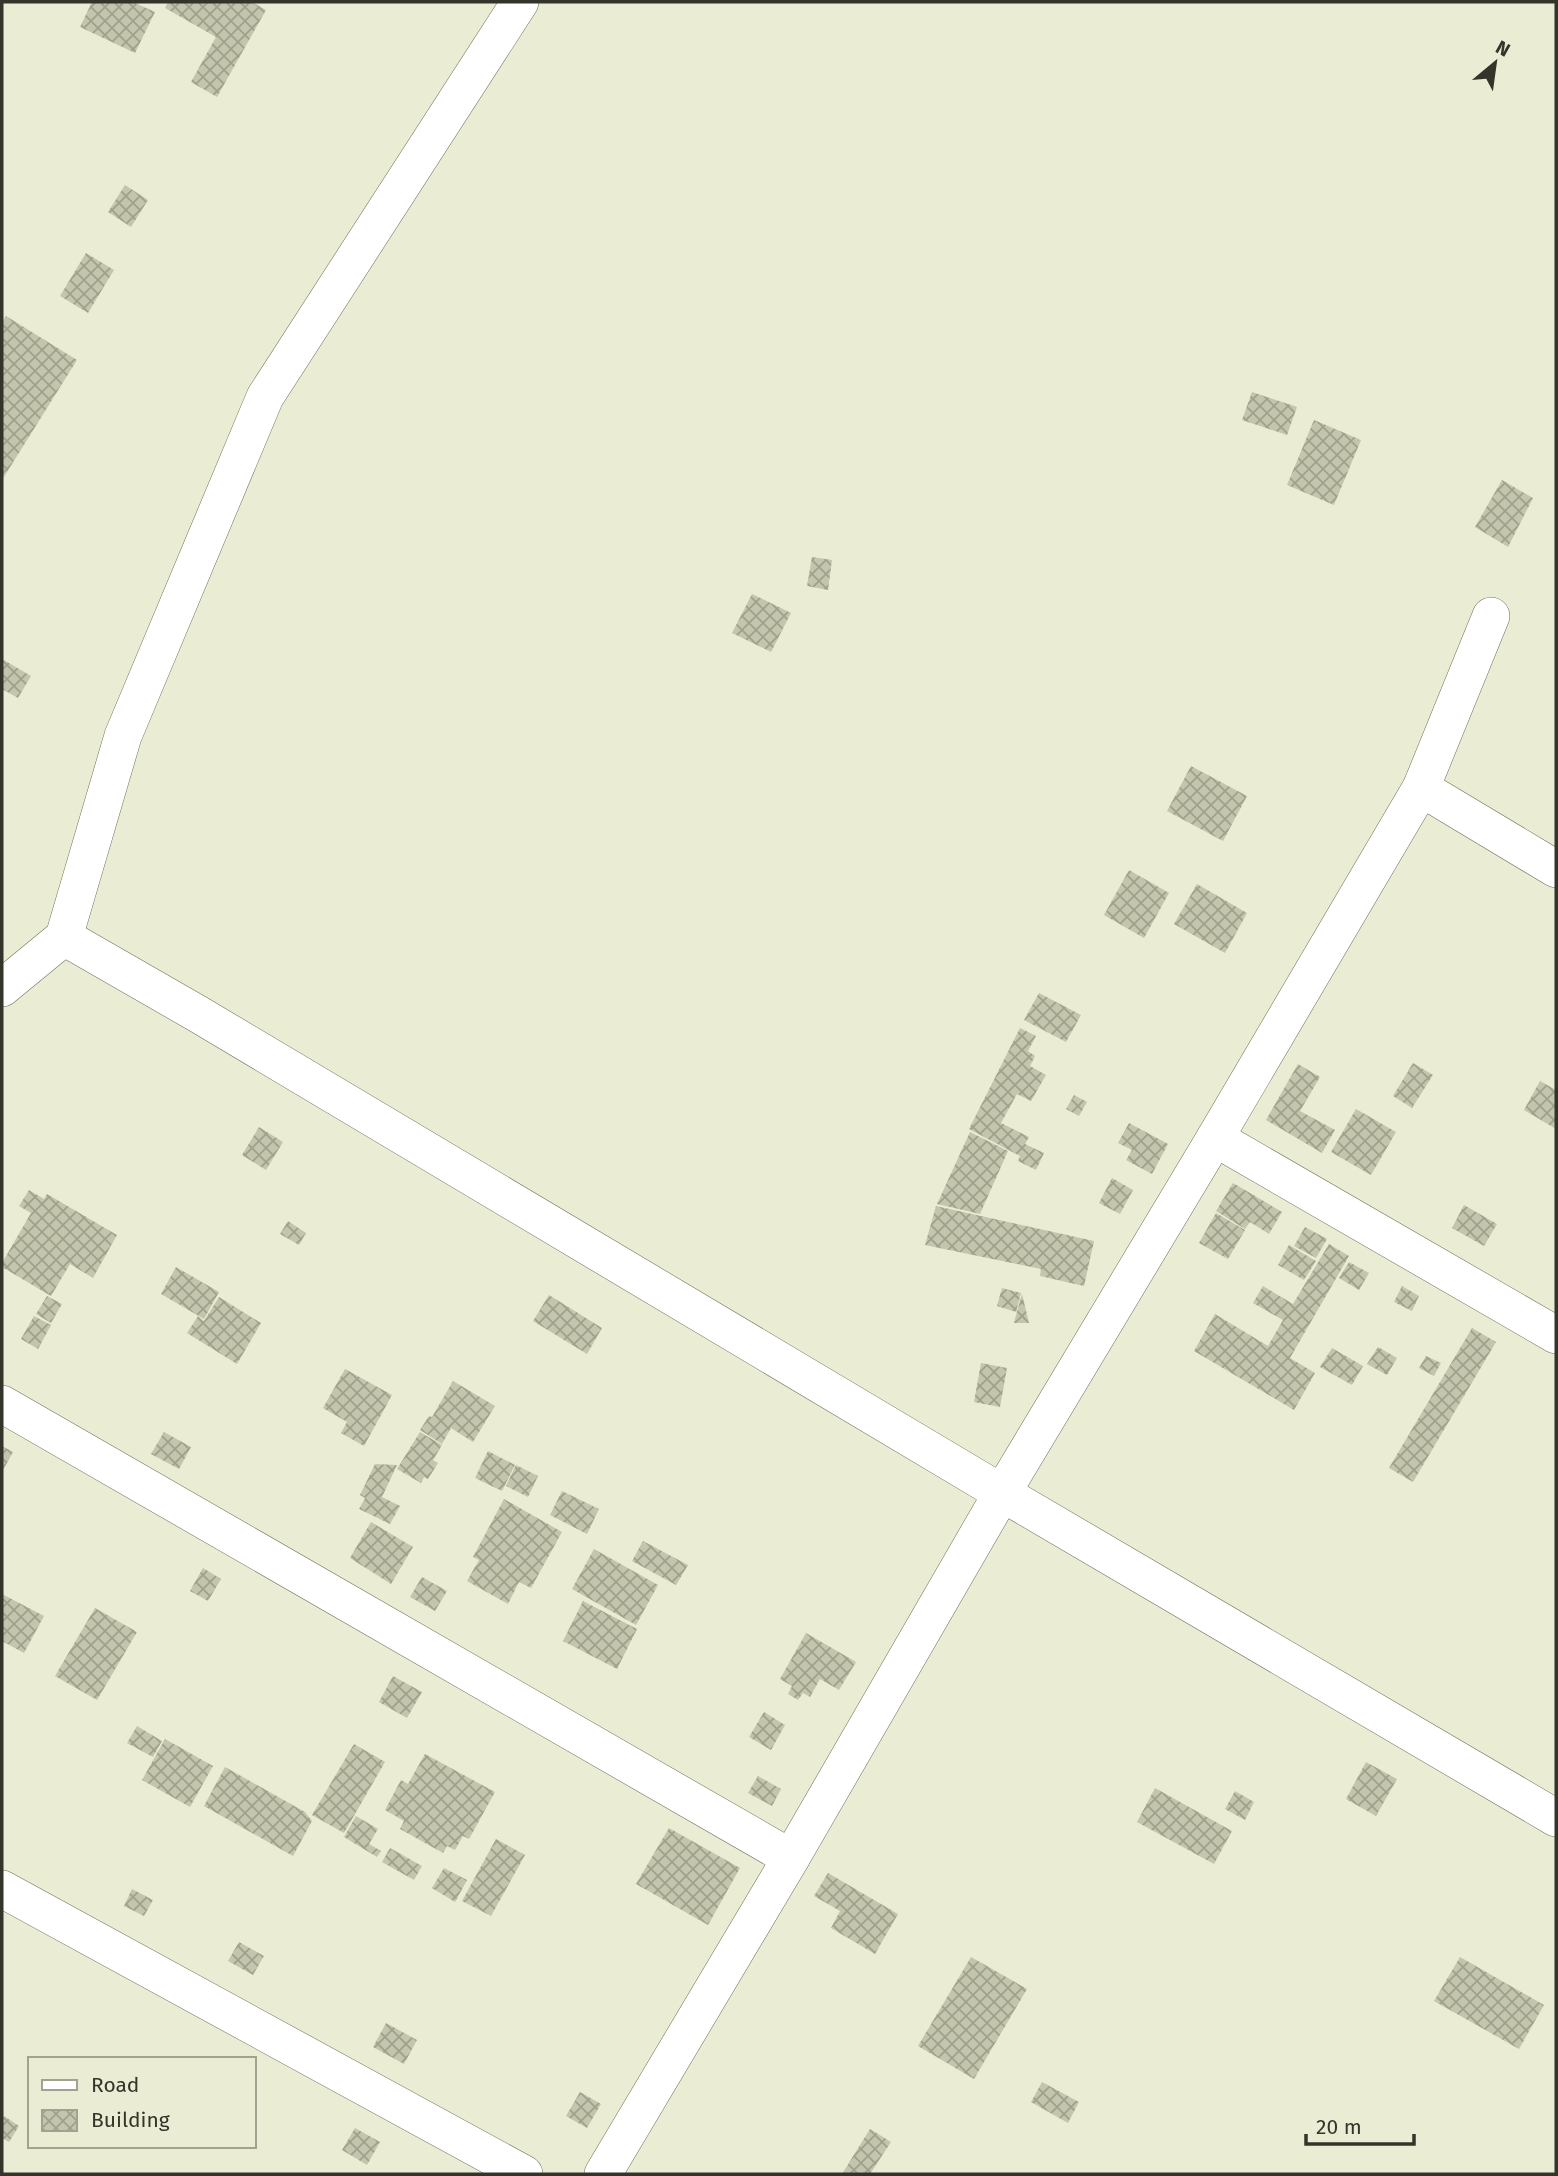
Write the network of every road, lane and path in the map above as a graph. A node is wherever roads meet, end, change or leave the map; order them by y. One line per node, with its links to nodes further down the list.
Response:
1 (520, 2): 5 (street)
2 (1491, 617): 3 (street)
3 (1422, 788): 4 (street); 7 (street)
4 (1556, 869)
5 (64, 937): 6 (street); 10 (street)
6 (2, 988)
7 (1215, 1138): 8 (street); 10 (street)
8 (1556, 1335)
9 (2, 1404): 12 (street)
10 (1002, 1493): 11 (street); 12 (street)
11 (1556, 1818)
12 (791, 1858): 15 (street)
13 (2, 1889): 14 (street)
14 (524, 2174)
15 (603, 2174)

